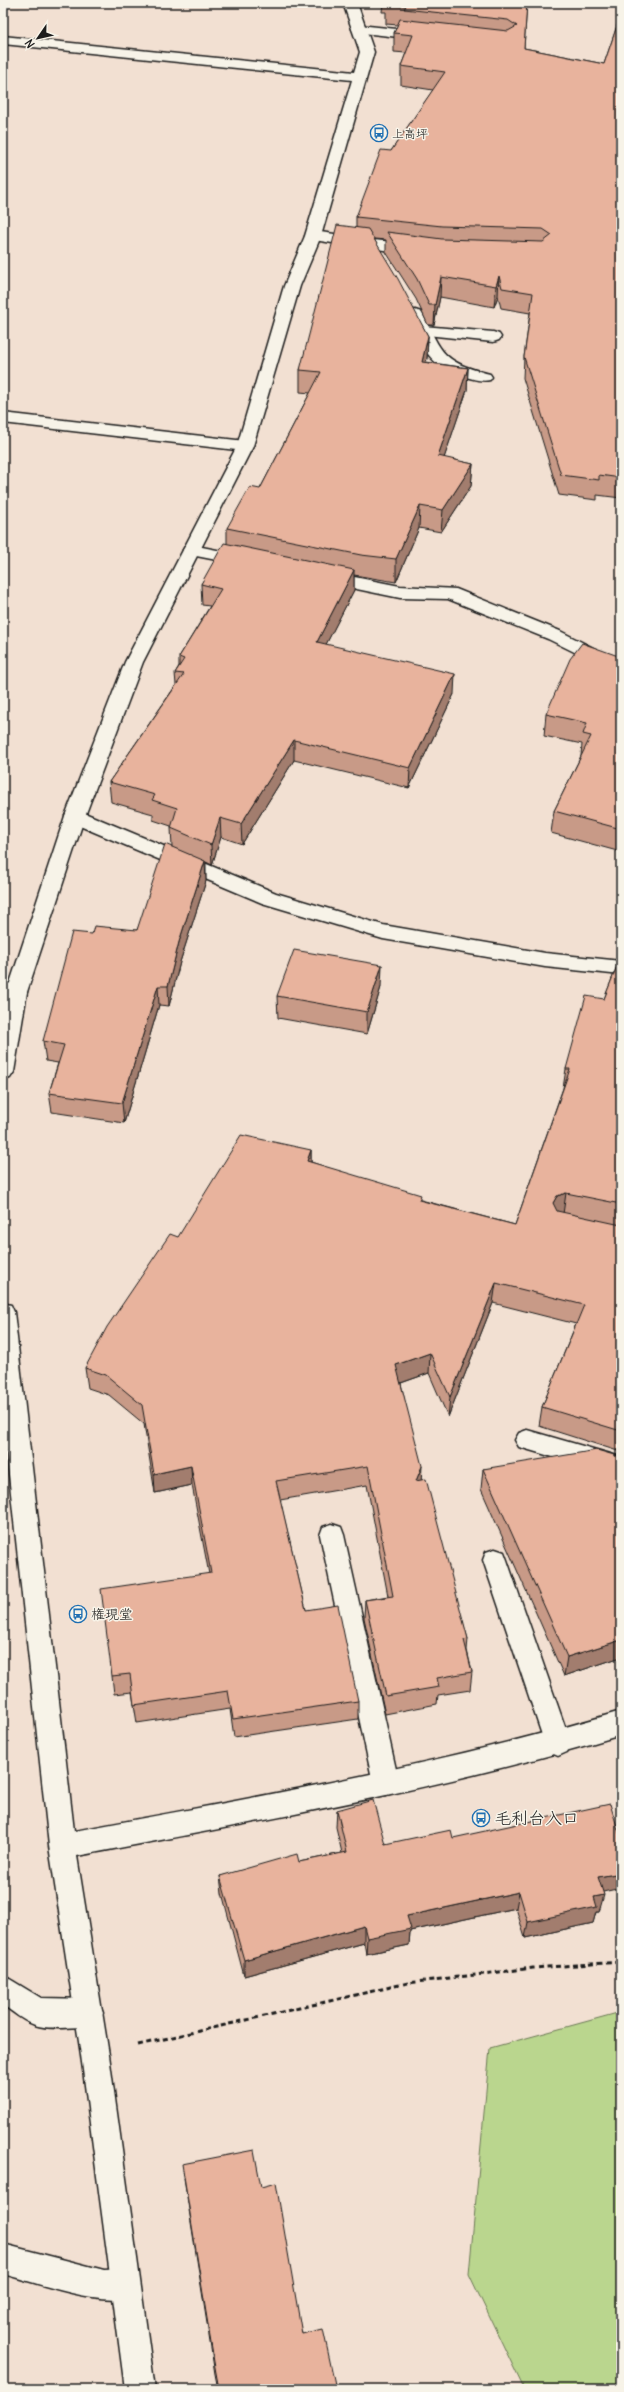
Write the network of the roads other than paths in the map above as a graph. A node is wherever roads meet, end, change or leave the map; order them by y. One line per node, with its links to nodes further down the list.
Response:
1 (350, 3): 2 (street)
2 (359, 29): 3 (street); 5 (street)
3 (437, 37)
4 (3, 40): 5 (street)
5 (360, 77): 6 (street)
6 (312, 236): 7 (street); 15 (street)
7 (373, 245): 8 (street); 9 (street)
8 (433, 251)
9 (384, 263)
10 (407, 300): 11 (street)
11 (423, 331): 12 (street); 13 (street)
12 (493, 336)
13 (484, 378)
14 (3, 418): 15 (street)
15 (244, 446): 16 (street)
16 (192, 550): 17 (street); 20 (street)
17 (261, 564)
18 (308, 574): 19 (street)
19 (621, 669)
20 (75, 816): 21 (street); 22 (street)
21 (621, 968)
22 (10, 991): 23 (street)
23 (3, 1072)
24 (3, 1312): 32 (street)
25 (527, 1440): 26 (street)
26 (621, 1467)
27 (332, 1535): 31 (street)
28 (495, 1560): 30 (street)
29 (621, 1724): 30 (street)
30 (558, 1744): 31 (street)
31 (386, 1783): 32 (street)
32 (62, 1846): 34 (street)
33 (3, 1989): 34 (street)
34 (89, 2013): 36 (street)
35 (3, 2259): 36 (street)
36 (126, 2284): 37 (street)
37 (140, 2389)

